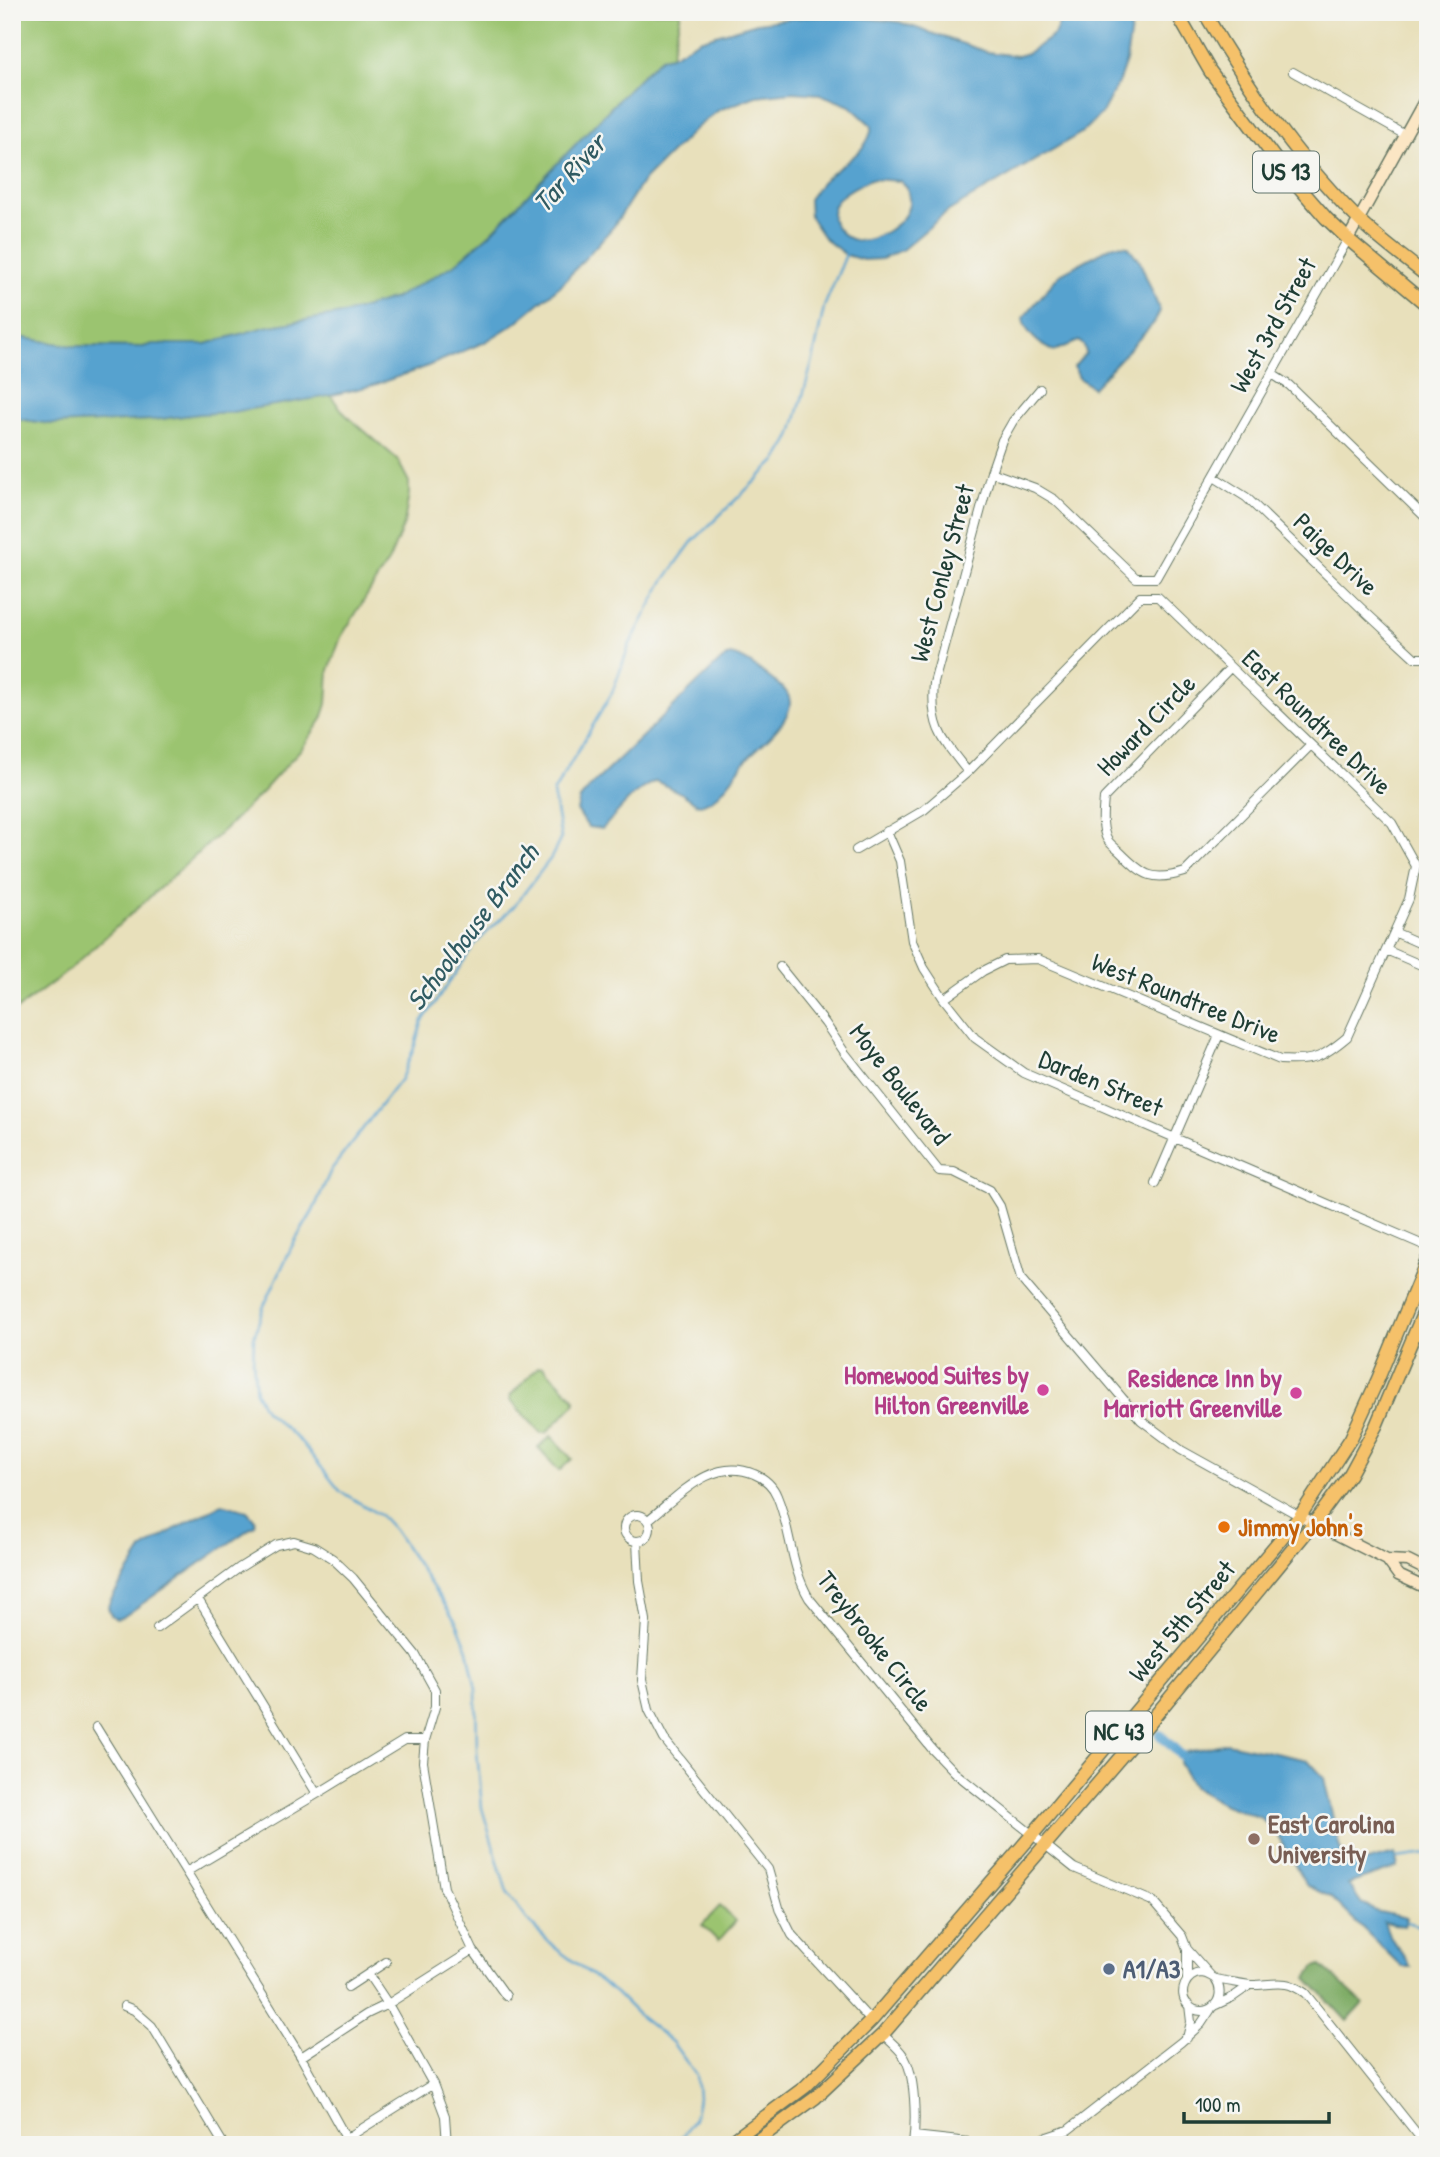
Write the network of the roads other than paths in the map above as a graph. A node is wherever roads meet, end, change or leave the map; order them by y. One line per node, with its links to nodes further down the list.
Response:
1 (1175, 12): 7 (main road, US 13)
2 (1204, 12): 6 (main road, US 13)
3 (1293, 72): 5 (street)
4 (1428, 93): 5 (street, West 3rd Street)
5 (1405, 135): 6 (street, West 3rd Street)
6 (1358, 219): 7 (street, West 3rd Street); 8 (main road, US 13)
7 (1348, 239): 9 (main road, US 13); 10 (street, West 3rd Street)
8 (1428, 277)
9 (1428, 306)
10 (1272, 374): 13 (street, West 3rd Street); 14 (street)
11 (1040, 389): 12 (street, West Conley Street)
12 (991, 472): 13 (street, West 3rd Street); 18 (street, West Conley Street)
13 (1214, 477): 15 (street, Paige Drive)
14 (1428, 520)
15 (1428, 658)
16 (1230, 668): 17 (street, East Roundtree Drive); 17 (street, Howard Circle); 18 (street, East Roundtree Drive)
17 (1310, 746): 21 (street, East Roundtree Drive)
18 (968, 772): 19 (street)
19 (887, 831): 20 (street); 26 (street, Darden Street)
20 (856, 850)
21 (1394, 932): 22 (street); 23 (street, West Roundtree Drive)
22 (1428, 947)
23 (1386, 950): 25 (street); 27 (street, West Roundtree Drive)
24 (780, 967): 33 (street, Moye Boulevard)
25 (1428, 968)
26 (944, 999): 27 (street, West Roundtree Drive); 28 (street, Darden Street)
27 (1219, 1035): 28 (street)
28 (1176, 1137): 29 (street); 30 (street, Darden Street)
29 (1155, 1183)
30 (1428, 1247)
31 (1428, 1258): 33 (main road, West 5th Street / NC 43)
32 (1428, 1302): 35 (main road, West 5th Street / NC 43)
33 (1300, 1516): 35 (street, Moye Boulevard); 45 (main road, West 5th Street / NC 43)
34 (648, 1520): 36 (street, Treybrooke Circle); 36 (street, Treybrooke Circle); 45 (street, Treybrooke Circle)
35 (1314, 1523): 37 (street, Moye Boulevard); 46 (main road, West 5th Street / NC 43)
36 (637, 1541): 61 (street, Treybrooke Circle)
37 (1387, 1560): 38 (street, Moye Boulevard); 39 (street, Moye Boulevard)
38 (1428, 1571)
39 (1428, 1590)
40 (198, 1599): 41 (street); 43 (street); 44 (street)
41 (157, 1628)
42 (96, 1727): 47 (street)
43 (425, 1740): 44 (street); 49 (street)
44 (317, 1794): 47 (street)
45 (1032, 1835): 46 (street, Treybrooke Circle); 61 (main road, West 5th Street / NC 43)
46 (1045, 1846): 48 (street, Treybrooke Circle); 62 (main road, West 5th Street / NC 43)
47 (186, 1872): 64 (street)
48 (1187, 1949): 52 (street, Treybrooke Circle); 53 (street)
49 (473, 1950): 56 (street); 57 (street)
50 (386, 1962): 51 (street)
51 (368, 1974): 55 (street); 57 (street)
52 (1213, 1977): 53 (street); 54 (street); 60 (street)
53 (1187, 1980): 58 (street)
54 (1250, 1985): 60 (street); 75 (street)
55 (348, 1987)
56 (506, 1996)
57 (388, 2004): 64 (street); 65 (street)
58 (1189, 2006): 60 (street); 63 (street)
59 (124, 2007): 68 (street)
60 (1213, 2007): 63 (street)
61 (871, 2021): 71 (main road, West 5th Street / NC 43)
62 (883, 2034): 67 (street); 72 (main road, West 5th Street / NC 43)
63 (1186, 2038): 74 (street)
64 (301, 2057): 66 (street)
65 (433, 2084): 66 (street); 70 (street)
66 (346, 2138): 69 (street)
67 (914, 2140): 73 (street)
68 (225, 2145)
69 (336, 2145)
70 (447, 2145)
71 (727, 2145)
72 (751, 2145)
73 (996, 2145)
74 (1010, 2145)
75 (1426, 2145)

